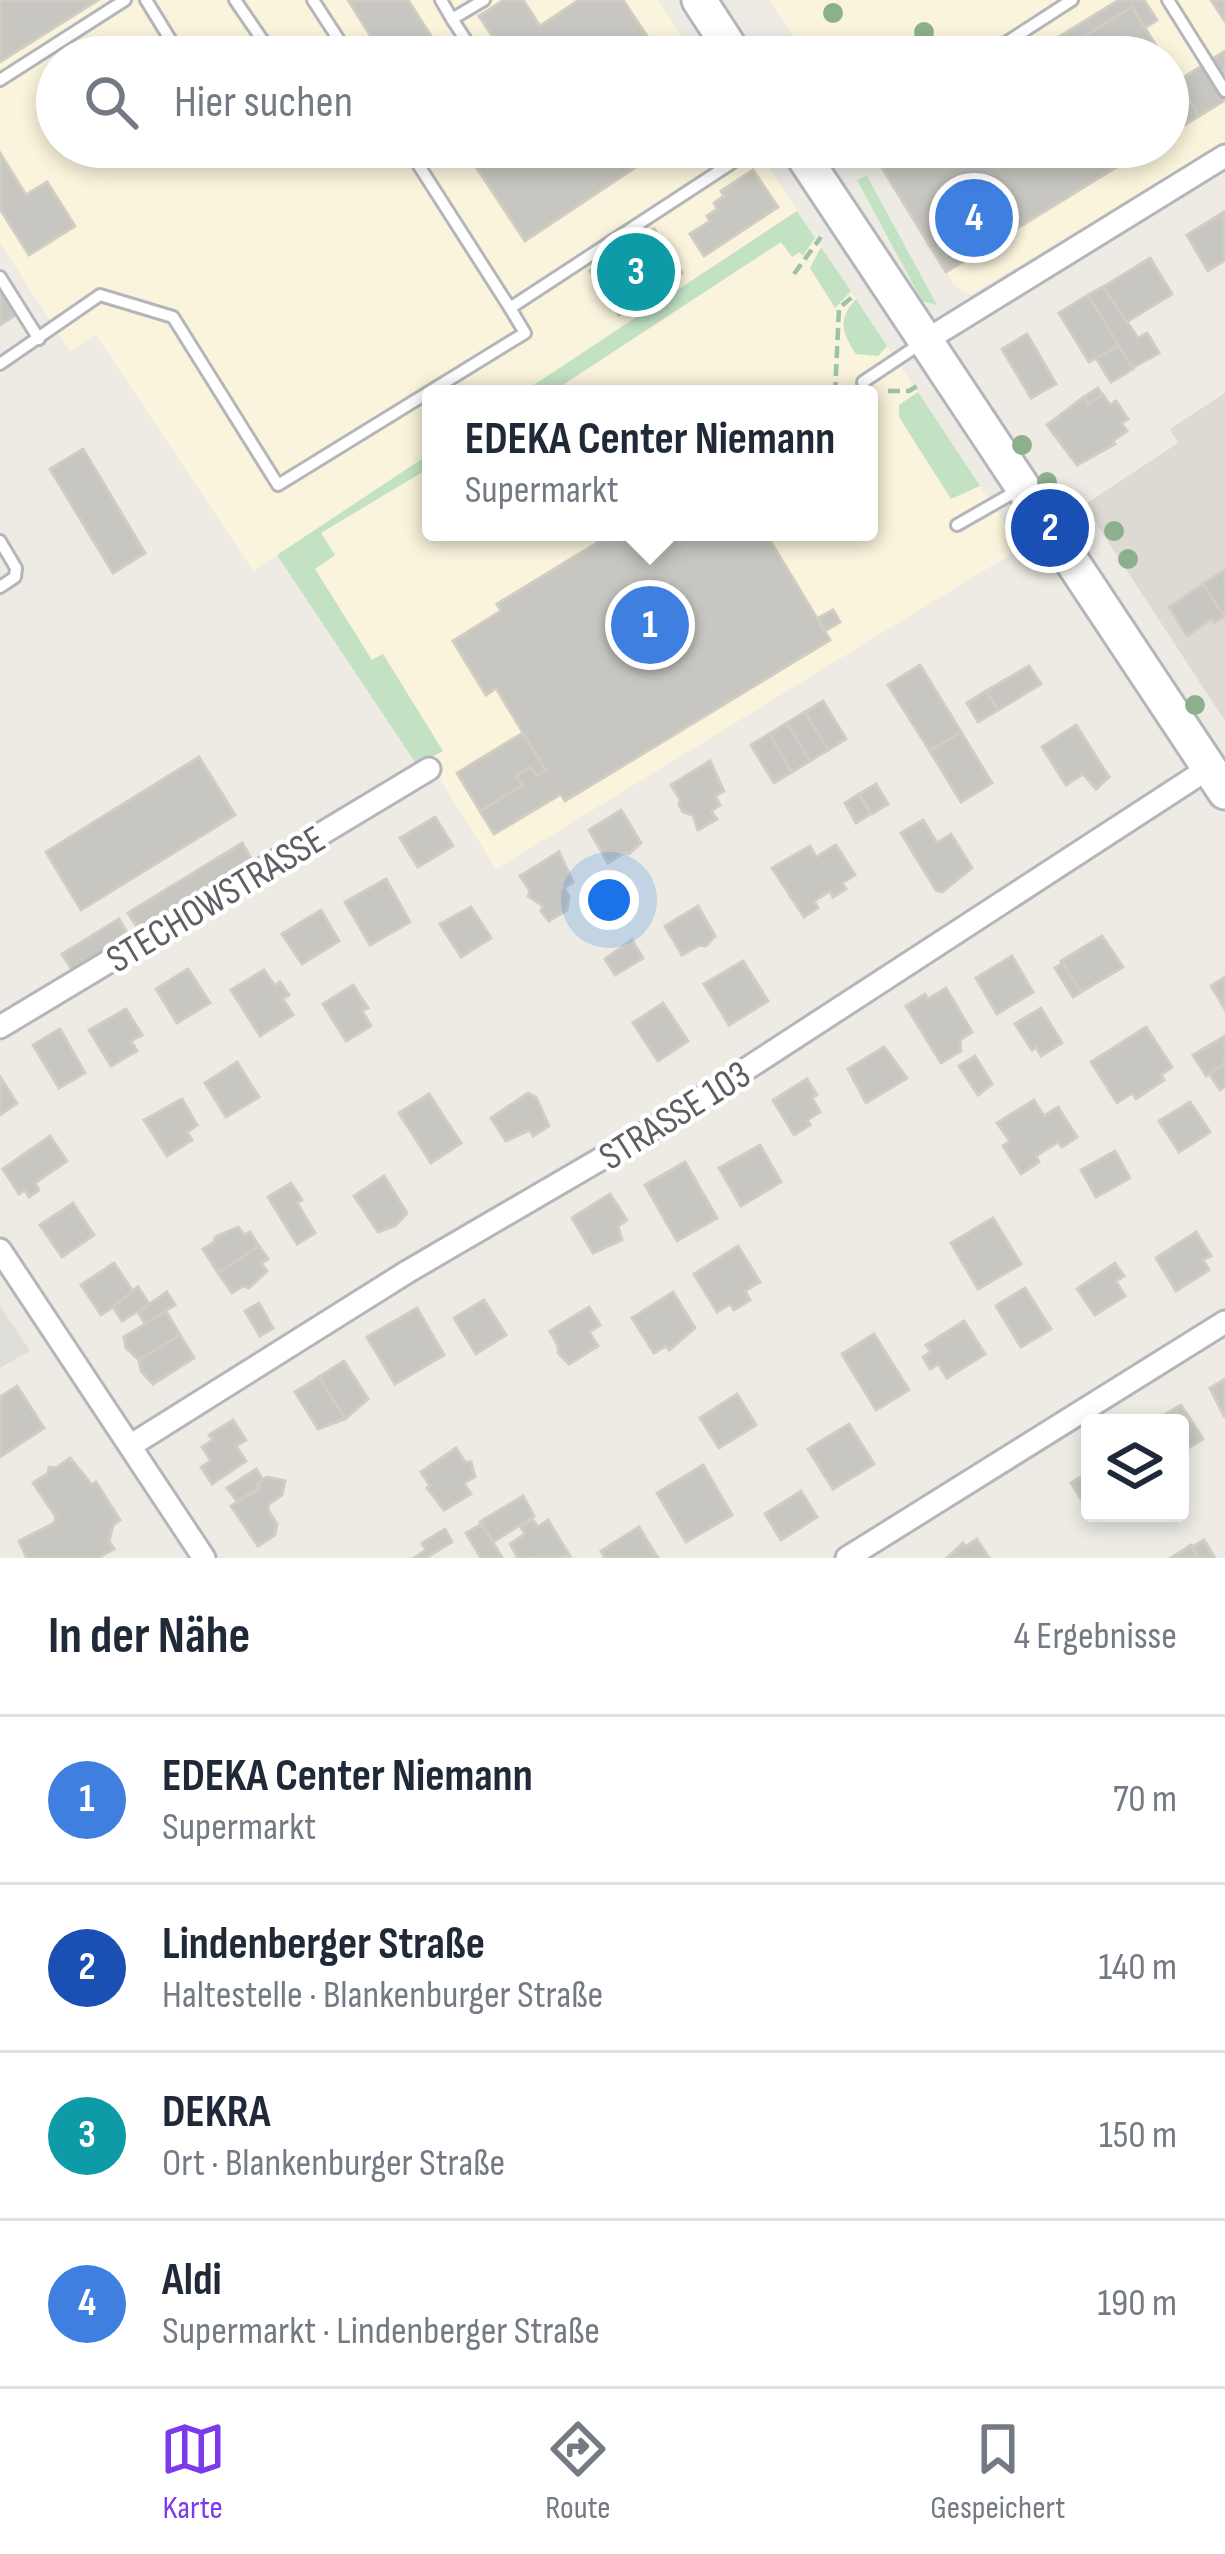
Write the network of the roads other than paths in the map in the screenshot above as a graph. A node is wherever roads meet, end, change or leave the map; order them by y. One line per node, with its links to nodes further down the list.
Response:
1 (125, 0): 11 (lane)
2 (146, 0): 12 (lane)
3 (235, 0): 13 (lane)
4 (313, 0): 14 (lane)
5 (441, 0): 10 (lane)
6 (484, 0): 10 (lane)
7 (699, 0): 16 (main road)
8 (1072, 0): 17 (lane)
9 (1168, 0): 20 (lane)
10 (452, 19): 15 (lane)
11 (69, 36)
12 (169, 36)
13 (260, 36)
14 (336, 36)
15 (463, 36)
16 (722, 36)
17 (1016, 36)
18 (36, 57): 19 (lane)
19 (0, 80)
20 (1225, 92)
21 (1225, 156): 28 (street)
22 (420, 168): 26 (lane)
23 (724, 168): 26 (lane)
24 (811, 168): 28 (main road)
25 (0, 277): 27 (lane)
26 (510, 308): 31 (lane)
27 (39, 339): 29 (lane); 32 (lane)
28 (926, 340): 30 (lane); 33 (main road)
29 (0, 364)
30 (863, 382)
31 (440, 385)
32 (422, 396)
33 (1023, 487): 34 (lane); 38 (main road)
34 (957, 525)
35 (0, 541): 36 (lane)
36 (0, 587)
37 (429, 770): 39 (street, STECHOWSTRASSE)
38 (1217, 780): 42 (street, STRASSE 103)
39 (0, 1027)
40 (0, 1250): 42 (street)
41 (1225, 1322): 44 (street)
42 (130, 1446): 43 (street)
43 (202, 1557)
44 (847, 1558)

